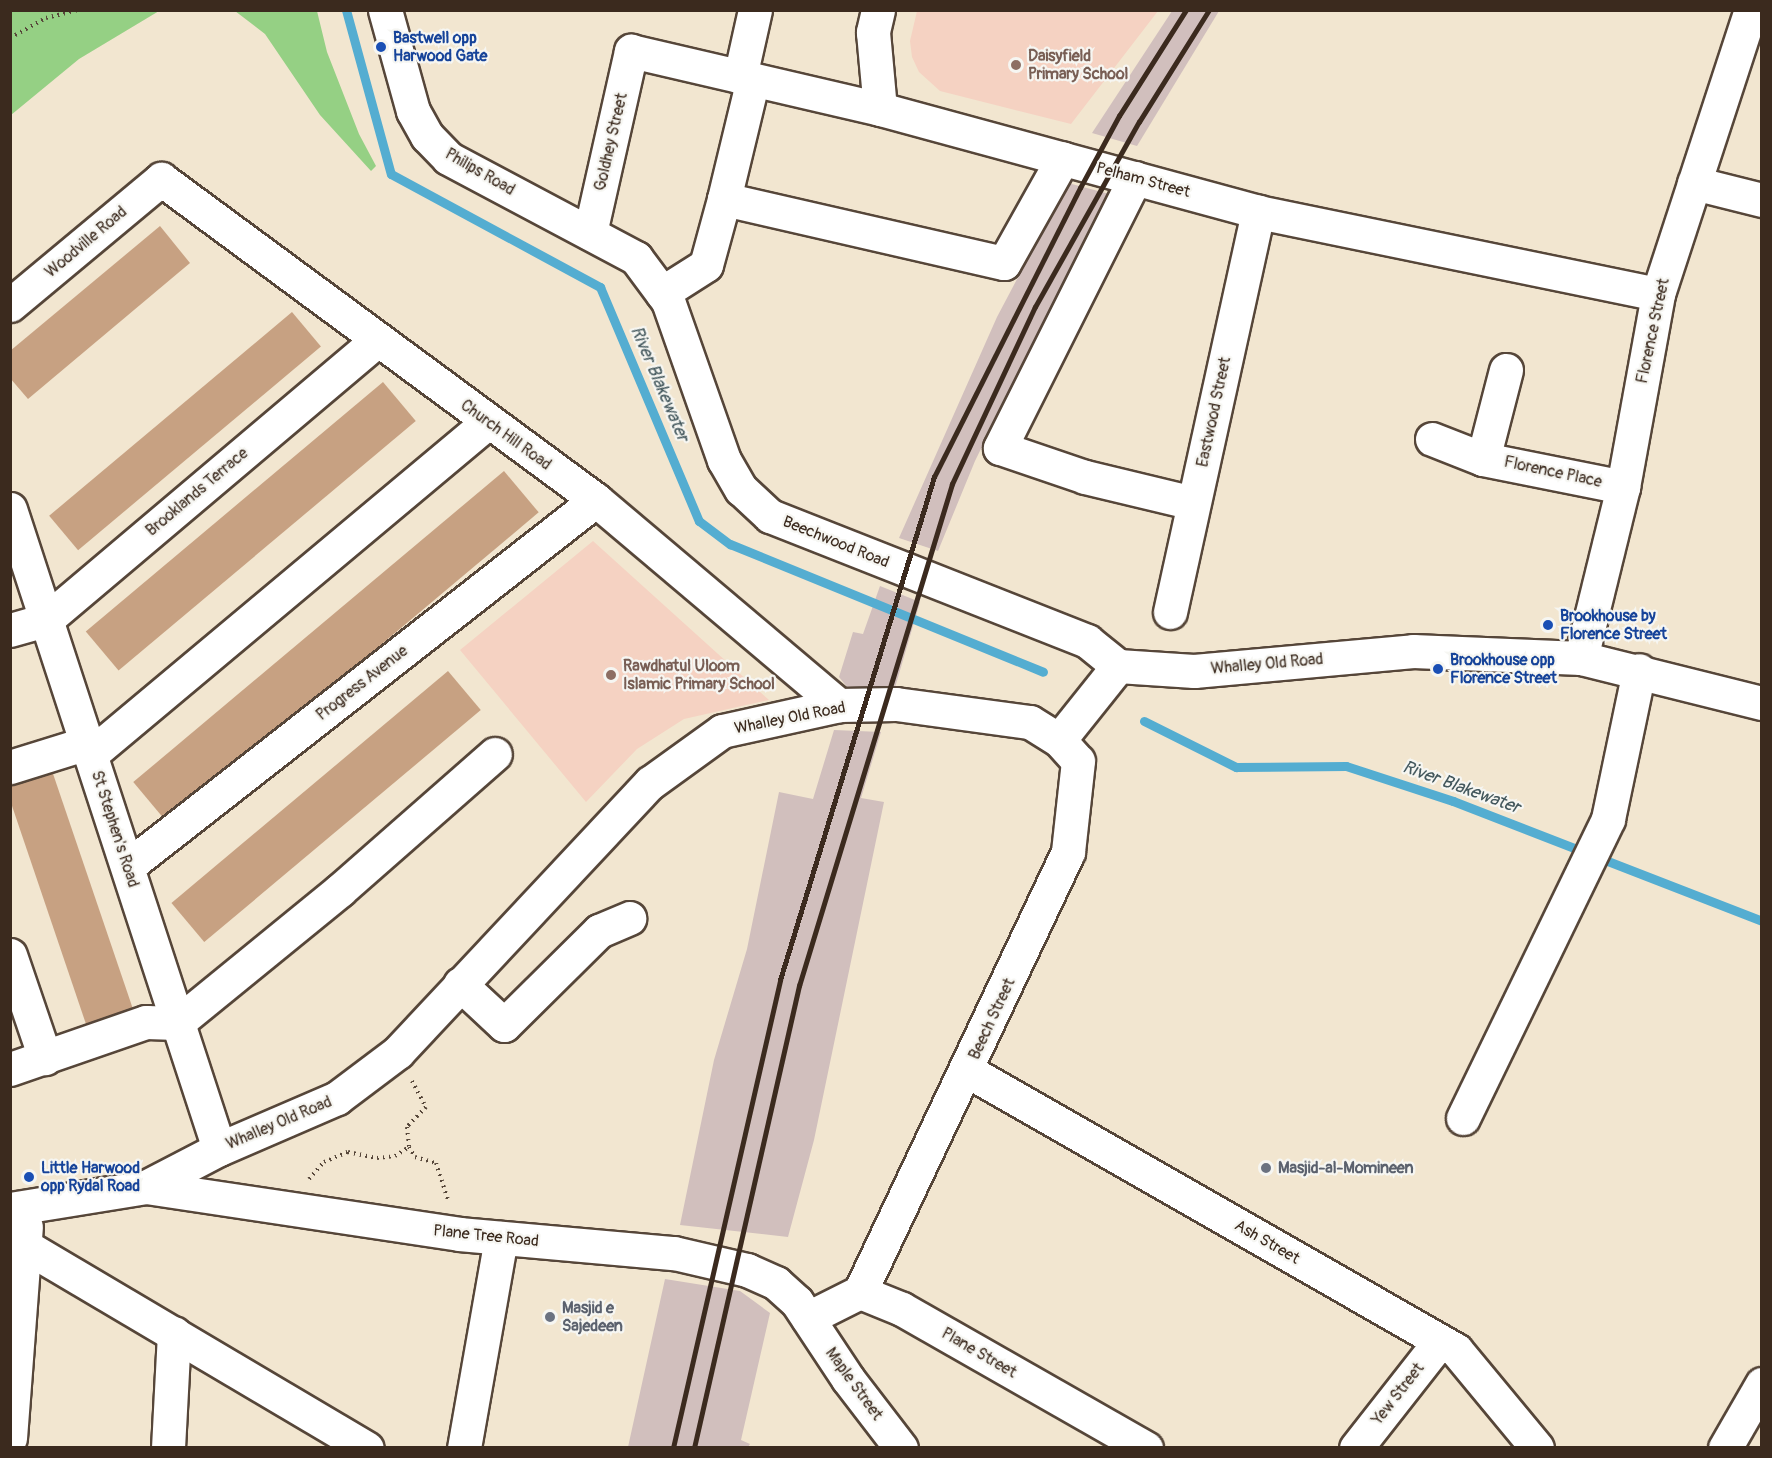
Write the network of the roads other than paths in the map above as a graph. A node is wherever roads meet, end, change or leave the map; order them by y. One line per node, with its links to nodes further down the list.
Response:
1 (385, 10): 15 (street, Philips Road)
2 (755, 10): 6 (street)
3 (878, 10): 7 (street)
4 (1751, 10): 11 (street, Florence Street)
5 (632, 51): 6 (street, Pelham Street); 15 (street, Goldhey Street)
6 (747, 78): 7 (street, Pelham Street); 12 (street)
7 (880, 109): 8 (street, Pelham Street)
8 (1063, 158): 9 (street, Pelham Street); 12 (street)
9 (1135, 178): 14 (street, Pelham Street); 26 (street)
10 (161, 179): 18 (street, Woodville Road); 19 (street, Church Hill Road)
11 (1694, 183): 13 (street); 17 (street, Florence Street)
12 (724, 199): 16 (street)
13 (1761, 200)
14 (1258, 212): 17 (street, Pelham Street); 26 (street, Eastwood Street)
15 (590, 233): 16 (street, Beechwood Road)
16 (662, 293): 32 (street, Beechwood Road)
17 (1658, 294): 24 (street, Florence Street)
18 (10, 305)
19 (376, 342): 21 (street, Church Hill Road); 29 (street, Brooklands Terrace)
20 (1506, 370): 23 (street, Florence Place)
21 (488, 422): 25 (street, Church Hill Road); 37 (street)
22 (1432, 439): 23 (street, Florence Place)
23 (1483, 459): 24 (street, Florence Place)
24 (1623, 487): 31 (street, Florence Street)
25 (596, 500): 35 (street, Church Hill Road); 40 (street, Progress Avenue)
26 (1193, 503): 28 (street, Eastwood Street)
27 (10, 508): 29 (street, St Stephen's Road)
28 (1170, 612)
29 (46, 620): 30 (street, Brooklands Terrace); 37 (street, St Stephen's Road)
30 (10, 630)
31 (1581, 658): 32 (street, Whalley Old Road); 33 (street, Whalley Old Road)
32 (1118, 666): 36 (street)
33 (1639, 670): 34 (street, Whalley Old Road); 48 (street)
34 (1761, 703)
35 (839, 705): 36 (street, Whalley Old Road); 43 (street, Whalley Old Road)
36 (1059, 740): 47 (street, Beech Street)
37 (89, 749): 39 (street); 40 (street, St Stephen's Road)
38 (495, 754): 44 (street)
39 (10, 767)
40 (128, 866): 44 (street, St Stephen's Road)
41 (629, 918): 43 (street)
42 (10, 955): 45 (street)
43 (460, 984): 49 (street, Whalley Old Road)
44 (177, 1023): 45 (street); 49 (street, St Stephen's Road)
45 (45, 1058): 46 (street)
46 (10, 1069)
47 (968, 1071): 54 (street, Beech Street); 57 (street, Ash Street)
48 (1463, 1118)
49 (219, 1149): 50 (street, Whalley Old Road)
50 (146, 1187): 51 (street, Whalley Old Road); 52 (street, Plane Tree Road)
51 (19, 1208): 53 (street)
52 (501, 1238): 55 (street, Plane Tree Road); 63 (street)
53 (25, 1246): 56 (street); 59 (street)
54 (860, 1292): 55 (street); 65 (street, Plane Street)
55 (808, 1318): 64 (street, Maple Street)
56 (174, 1333): 61 (street); 62 (street)
57 (1440, 1341): 66 (street, Yew Street); 67 (street, Ash Street)
58 (1760, 1383): 68 (street)
59 (12, 1400): 60 (street)
60 (10, 1438)
61 (168, 1448)
62 (367, 1448)
63 (464, 1448)
64 (901, 1448)
65 (1146, 1448)
66 (1356, 1448)
67 (1537, 1448)
68 (1725, 1448)

